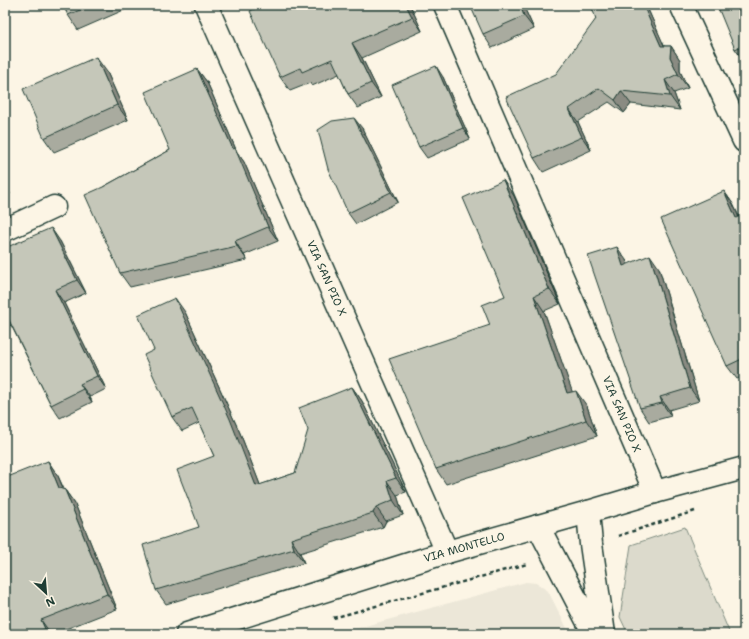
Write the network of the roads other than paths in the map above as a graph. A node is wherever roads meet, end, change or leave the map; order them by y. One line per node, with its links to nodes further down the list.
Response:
1 (206, 5): 11 (street, VIA SAN PIO X)
2 (446, 5): 8 (street, VIA SAN PIO X)
3 (681, 5): 4 (street)
4 (744, 141)
5 (54, 207): 6 (street)
6 (5, 230)
7 (744, 468): 8 (street, VIA MONTELLO)
8 (655, 492): 9 (street, VIA MONTELLO)
9 (588, 512): 10 (street, VIA MONTELLO); 14 (street)
10 (538, 526): 11 (street, VIA MONTELLO); 13 (street)
11 (448, 552): 12 (street, VIA MONTELLO)
12 (187, 634)
13 (594, 634)
14 (604, 634)

